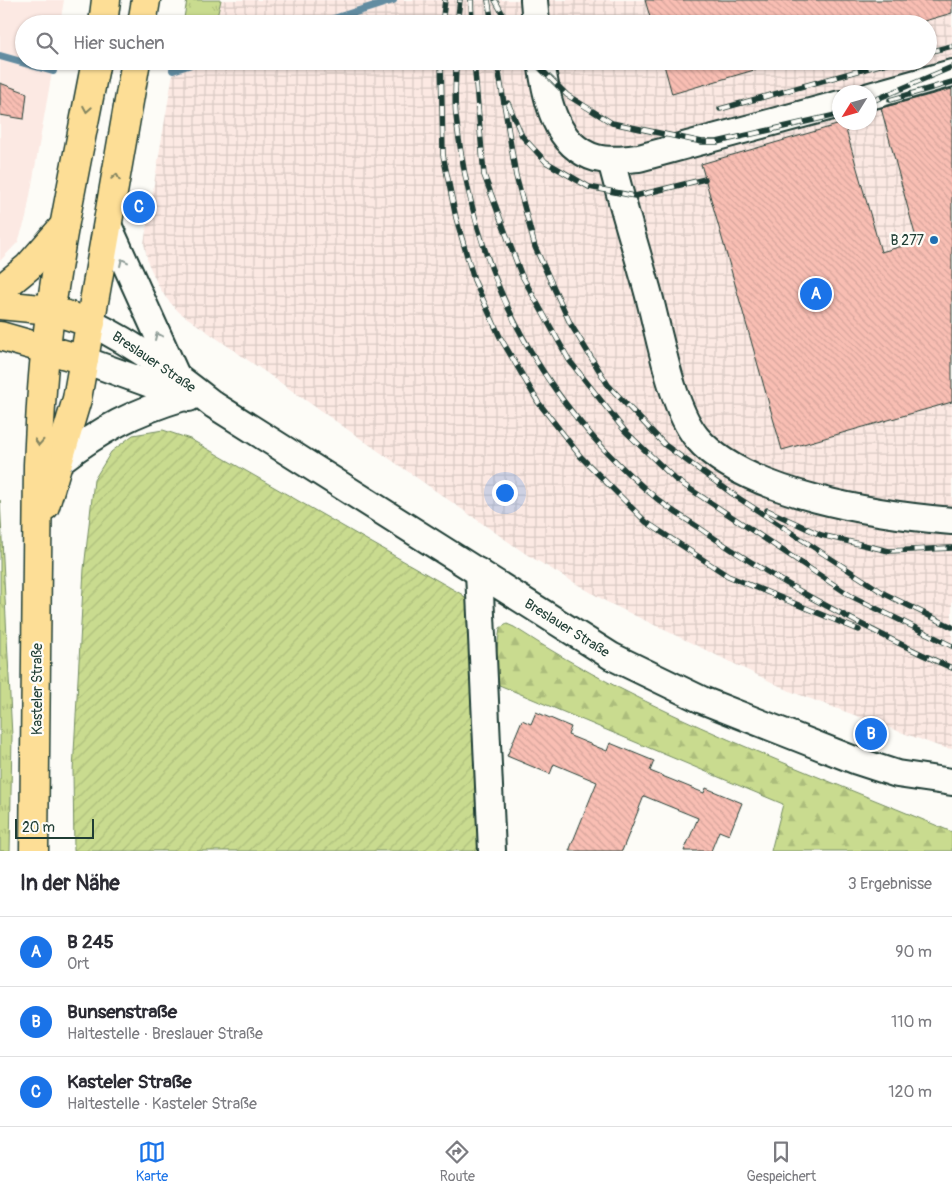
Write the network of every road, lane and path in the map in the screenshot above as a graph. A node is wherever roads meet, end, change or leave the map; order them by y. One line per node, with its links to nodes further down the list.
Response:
1 (106, 0): 4 (main road)
2 (146, 0): 5 (main road)
3 (534, 0): 6 (street)
4 (104, 15)
5 (144, 15)
6 (535, 15)
7 (94, 70): 14 (main road, Kasteler Straße, one-way to 14)
8 (134, 70): 15 (main road, Kasteler Straße, one-way to 8)
9 (543, 70): 13 (street)
10 (952, 73): 11 (street)
11 (877, 94)
12 (832, 106): 13 (street)
13 (611, 160): 25 (street)
14 (65, 225): 16 (main road); 18 (main road, Kasteler Straße)
15 (108, 225): 19 (main road, Kasteler Straße); 23 (street, one-way to 15)
16 (0, 290)
17 (0, 305): 18 (main road)
18 (51, 310): 19 (main road); 21 (main road, Kasteler Straße)
19 (91, 323): 22 (main road, Kasteler Straße); 23 (street, Breslauer Straße)
20 (0, 336): 21 (main road)
21 (46, 348): 22 (main road); 26 (main road, Kasteler Straße, one-way to 26)
22 (84, 360): 23 (street, Breslauer Straße); 24 (main road, Kasteler Straße)
23 (180, 386): 24 (street); 27 (street, Breslauer Straße)
24 (60, 461): 26 (main road, Kasteler Straße)
25 (952, 522)
26 (38, 526): 29 (main road, Kasteler Straße)
27 (479, 572): 28 (street, Breslauer Straße); 30 (street)
28 (952, 782)
29 (34, 851)
30 (492, 851)

